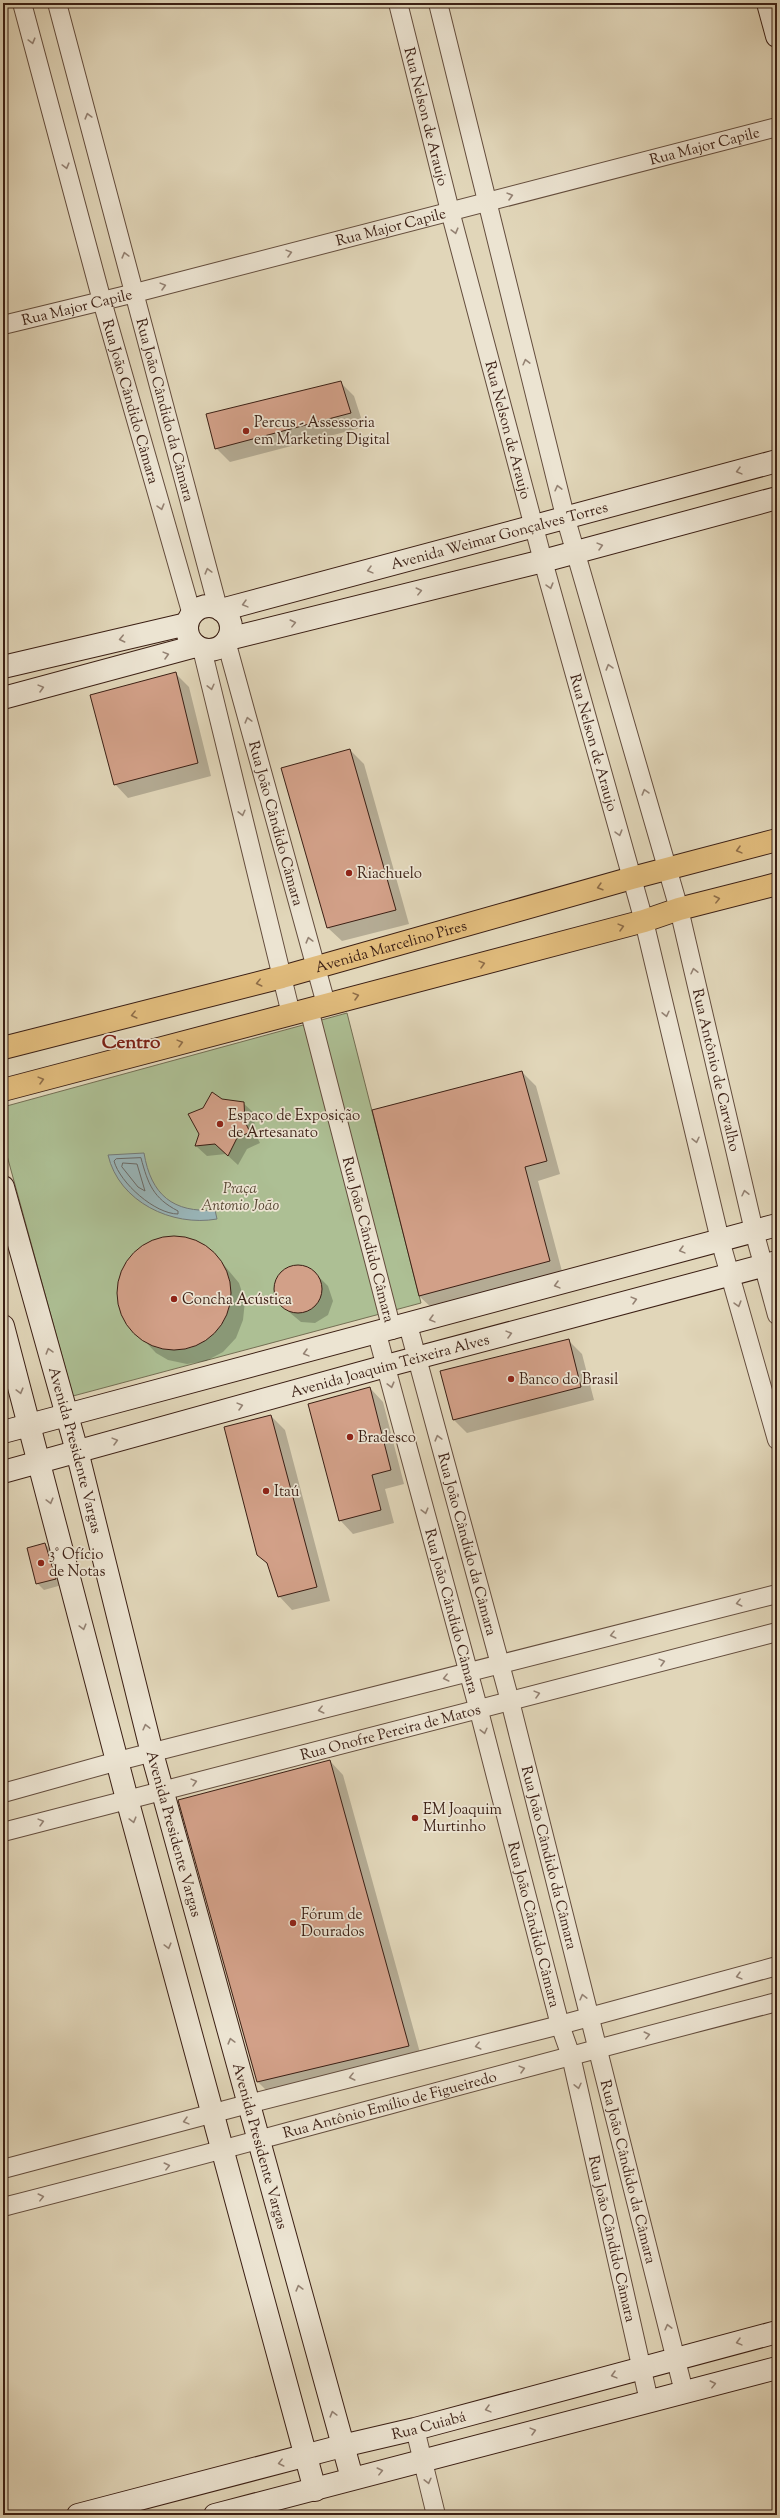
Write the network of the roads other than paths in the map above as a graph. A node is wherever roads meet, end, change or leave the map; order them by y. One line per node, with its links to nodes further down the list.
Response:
1 (22, 3): 11 (street, Rua João Cândido Câmara, one-way to 11)
2 (57, 3): 10 (street, Rua João Cândido da Câmara, one-way to 2)
3 (398, 3): 9 (street, Rua Nelson de Araujo)
4 (438, 3): 8 (street)
5 (768, 3): 6 (street)
6 (777, 36)
7 (777, 127): 8 (street, Rua Major Capile, one-way to 7)
8 (486, 202): 9 (street, Rua Major Capile); 15 (street, one-way to 8)
9 (450, 211): 10 (street, Rua Major Capile, one-way to 9); 16 (street, Rua Nelson de Araujo, one-way to 16)
10 (135, 293): 11 (street, Rua Major Capile); 19 (street, Rua João Cândido da Câmara, one-way to 10)
11 (102, 301): 12 (street, Rua Major Capile); 20 (street, Rua João Cândido Câmara, one-way to 20)
12 (3, 325)
13 (777, 461): 15 (street, Avenida Weimar Gonçalves Torres, one-way to 15)
14 (777, 498): 17 (street, one-way to 14)
15 (565, 516): 16 (street, Avenida Weimar Gonçalves Torres); 17 (street)
16 (534, 525): 18 (street, Rua Nelson de Araujo); 19 (street, Avenida Weimar Gonçalves Torres, one-way to 19)
17 (575, 552): 18 (street); 26 (street, one-way to 17)
18 (543, 561): 21 (street, one-way to 18); 27 (street, Rua Nelson de Araujo, one-way to 27)
19 (220, 609): 20 (street); 21 (street)
20 (189, 619): 22 (street); 23 (street, one-way to 23)
21 (227, 640): 22 (street); 31 (street, Rua João Cândido Câmara, one-way to 21)
22 (199, 648): 24 (street, one-way to 22); 32 (street, Rua João Cândido Câmara, one-way to 32)
23 (3, 667)
24 (3, 698)
25 (777, 840): 26 (main road, Avenida Marcelino Pires, one-way to 26)
26 (668, 869): 27 (main road, Avenida Marcelino Pires); 29 (street, Rua Antônio de Carvalho)
27 (632, 878): 30 (street, Rua Nelson de Araujo); 31 (main road, Avenida Marcelino Pires, one-way to 31)
28 (777, 884): 29 (main road, one-way to 28)
29 (679, 909): 30 (main road); 38 (street, Rua Antônio de Carvalho, one-way to 29)
30 (644, 921): 33 (main road, one-way to 30); 39 (street, one-way to 39)
31 (316, 967): 32 (main road, Avenida Marcelino Pires); 33 (street, Rua João Cândido Câmara)
32 (282, 977): 33 (street, Rua João Cândido Câmara); 34 (main road, Avenida Marcelino Pires, one-way to 34)
33 (309, 1009): 35 (main road, one-way to 33); 44 (street, Rua João Cândido Câmara)
34 (3, 1048)
35 (3, 1090)
36 (3, 1187): 47 (street, Avenida Presidente Vargas, one-way to 36)
37 (777, 1226): 38 (street)
38 (754, 1231): 39 (street); 40 (street, Rua Antônio de Carvalho)
39 (720, 1240): 41 (street); 44 (street, one-way to 44)
40 (770, 1263): 41 (street, Avenida Joaquim Teixeira Alves); 42 (street, Rua Antônio de Carvalho)
41 (729, 1274): 45 (street, Avenida Joaquim Teixeira Alves, one-way to 41); 50 (street, one-way to 50)
42 (777, 1315)
43 (3, 1326): 48 (street, one-way to 48)
44 (393, 1330): 45 (street, Rua João Cândido da Câmara); 46 (street, Rua João Cândido Câmara); 47 (street, one-way to 47)
45 (417, 1359): 46 (street, Avenida Joaquim Teixeira Alves); 56 (street, Rua João Cândido da Câmara, one-way to 45)
46 (386, 1366): 51 (street, Avenida Joaquim Teixeira Alves, one-way to 46); 57 (street, Rua João Cândido Câmara, one-way to 57)
47 (67, 1416): 48 (street); 51 (street, Avenida Presidente Vargas)
48 (30, 1425): 49 (street); 52 (street)
49 (3, 1432)
50 (777, 1440)
51 (77, 1451): 52 (street, Avenida Joaquim Teixeira Alves); 60 (street, Avenida Presidente Vargas, one-way to 51)
52 (40, 1463): 53 (street, Avenida Joaquim Teixeira Alves); 61 (street, one-way to 61)
53 (3, 1472)
54 (777, 1594): 56 (street, one-way to 56)
55 (777, 1632): 58 (street, Rua Onofre Pereira de Matos, one-way to 55)
56 (500, 1664): 57 (street); 58 (street, Rua João Cândido da Câmara)
57 (468, 1672): 59 (street, Rua João Cândido Câmara); 60 (street, one-way to 60)
58 (510, 1701): 59 (street, Rua Onofre Pereira de Matos); 68 (street, Rua João Cândido da Câmara, one-way to 58)
59 (479, 1711): 62 (street, Rua Onofre Pereira de Matos, one-way to 59); 69 (street, Rua João Cândido Câmara, one-way to 69)
60 (152, 1753): 61 (street); 62 (street, Avenida Presidente Vargas)
61 (118, 1761): 63 (street); 64 (street)
62 (163, 1790): 64 (street, Rua Onofre Pereira de Matos); 72 (street, Avenida Presidente Vargas, one-way to 62)
63 (3, 1793)
64 (127, 1799): 65 (street, Rua Onofre Pereira de Matos, one-way to 64); 73 (street, one-way to 73)
65 (3, 1832)
66 (777, 1966): 68 (street, one-way to 68)
67 (777, 2002): 70 (street, Rua Antônio Emílio de Figueiredo, one-way to 67)
68 (588, 2016): 69 (street); 70 (street, Rua João Cândido da Câmara)
69 (560, 2025): 71 (street, Rua João Cândido Câmara); 72 (street, one-way to 72)
70 (598, 2048): 71 (street, Rua Antônio Emílio de Figueiredo); 79 (street, Rua João Cândido da Câmara, one-way to 70)
71 (570, 2056): 74 (street, Rua Antônio Emílio de Figueiredo, one-way to 71); 80 (street, Rua João Cândido Câmara, one-way to 80)
72 (248, 2104): 73 (street); 74 (street, Avenida Presidente Vargas)
73 (214, 2113): 75 (street); 76 (street, one-way to 76)
74 (260, 2141): 75 (street, Rua Antônio Emílio de Figueiredo); 85 (street, Avenida Presidente Vargas, one-way to 74)
75 (224, 2151): 77 (street, Rua Antônio Emílio de Figueiredo, one-way to 75); 86 (street)
76 (3, 2169)
77 (3, 2207)
78 (777, 2332): 79 (street, Rua Cuiabá, one-way to 79)
79 (675, 2358): 80 (street, Rua Cuiabá); 82 (street, Rua João Cândido da Câmara)
80 (641, 2368): 83 (street, Rua João Cândido Câmara); 84 (street, Rua Cuiabá, one-way to 84)
81 (777, 2368): 82 (street, one-way to 81)
82 (684, 2392): 83 (street)
83 (649, 2401): 87 (street, one-way to 83)
84 (415, 2429): 85 (street, Rua Cuiabá); 87 (street)
85 (342, 2446): 86 (street, Rua Cuiabá); 88 (street, Avenida Presidente Vargas)
86 (306, 2457): 89 (street); 90 (street, Rua Cuiabá, one-way to 90)
87 (423, 2460): 88 (street, one-way to 87); 92 (street, one-way to 92)
88 (352, 2478): 89 (street)
89 (315, 2490): 91 (street)
90 (78, 2515)
91 (215, 2515)
92 (436, 2515)

